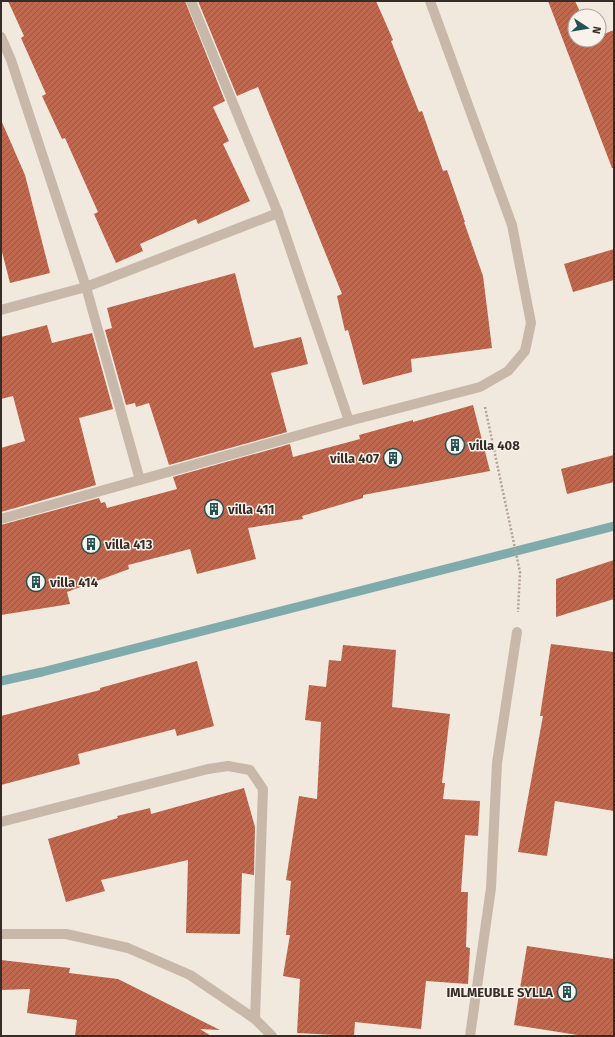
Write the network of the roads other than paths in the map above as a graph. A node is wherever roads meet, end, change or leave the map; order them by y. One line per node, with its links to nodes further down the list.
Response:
1 (191, 1): 4 (street)
2 (430, 1): 7 (street)
3 (1, 37): 5 (street)
4 (278, 214): 5 (street); 7 (street)
5 (86, 287): 6 (street); 8 (street)
6 (1, 310)
7 (349, 421): 8 (street)
8 (140, 480): 9 (street)
9 (1, 519)
10 (517, 632): 15 (street)
11 (1, 822): 13 (street)
12 (1, 934): 13 (street)
13 (255, 1019): 14 (street)
14 (272, 1036)
15 (470, 1036)

